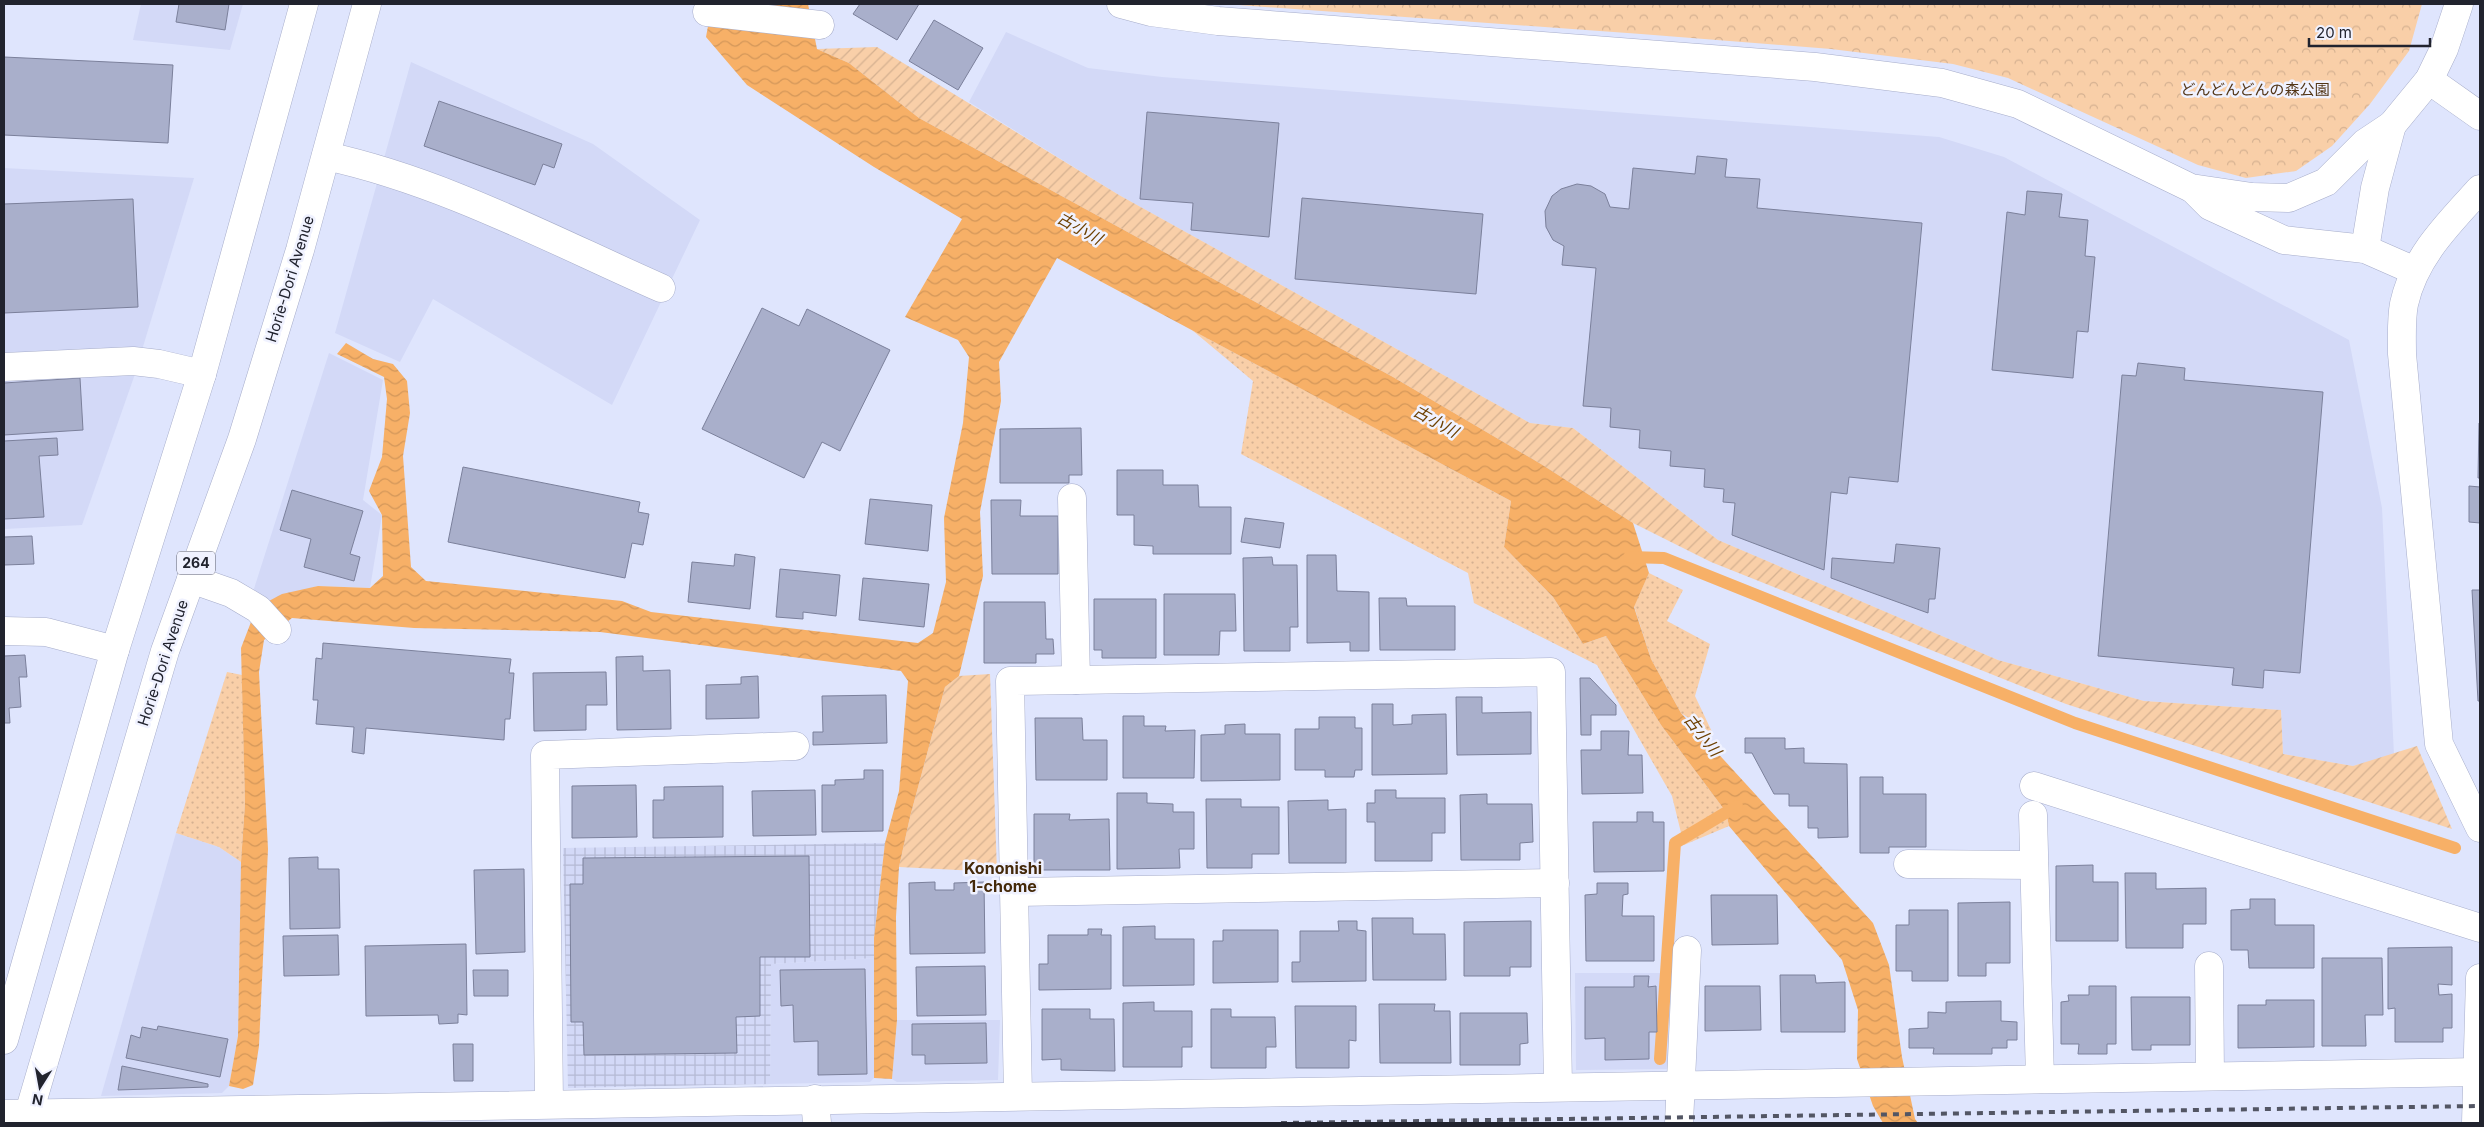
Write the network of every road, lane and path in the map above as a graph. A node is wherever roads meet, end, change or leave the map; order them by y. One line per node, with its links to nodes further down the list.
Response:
1 (304, 4): 17 (main road)
2 (367, 4): 10 (main road, Horie-Dori Avenue / 264)
3 (1121, 4): 11 (main road)
4 (2459, 4): 7 (main road)
5 (707, 12): 6 (main road)
6 (820, 25)
7 (2429, 80): 8 (main road); 9 (main road)
8 (2480, 116)
9 (2392, 125): 11 (main road); 13 (main road)
10 (326, 156): 15 (main road); 19 (main road, Horie-Dori Avenue / 264)
11 (2191, 188): 13 (main road)
12 (2480, 189): 14 (main road)
13 (2365, 249): 14 (main road)
14 (2415, 271): 26 (main road)
15 (661, 288)
16 (4, 367): 17 (main road)
17 (202, 374): 22 (main road)
18 (1072, 498): 23 (main road)
19 (191, 579): 20 (main road); 47 (main road, Horie-Dori Avenue / 264)
20 (277, 630)
21 (4, 631): 22 (main road)
22 (114, 650): 37 (main road)
23 (1076, 680): 31 (main road); 32 (main road)
24 (795, 746): 45 (main road)
25 (2034, 786): 33 (main road)
26 (2472, 792): 28 (main road)
27 (2032, 815): 30 (main road)
28 (2480, 828)
29 (1908, 864): 30 (main road)
30 (2034, 866): 41 (main road)
31 (1555, 883): 32 (main road); 43 (main road)
32 (1014, 892): 44 (main road)
33 (2480, 928)
34 (1687, 950): 42 (main road)
35 (2209, 966): 40 (main road)
36 (2480, 978): 39 (main road)
37 (8, 1005): 38 (main road)
38 (4, 1040)
39 (2480, 1072): 40 (main road); 49 (main road)
40 (2210, 1076): 41 (main road)
41 (2040, 1079): 42 (main road)
42 (1681, 1084): 43 (main road); 48 (main road)
43 (1558, 1086): 44 (main road)
44 (1018, 1096): 46 (main road)
45 (549, 1103): 46 (main road); 47 (main road)
46 (816, 1111)
47 (19, 1117)
48 (1679, 1123)
49 (2476, 1123)

